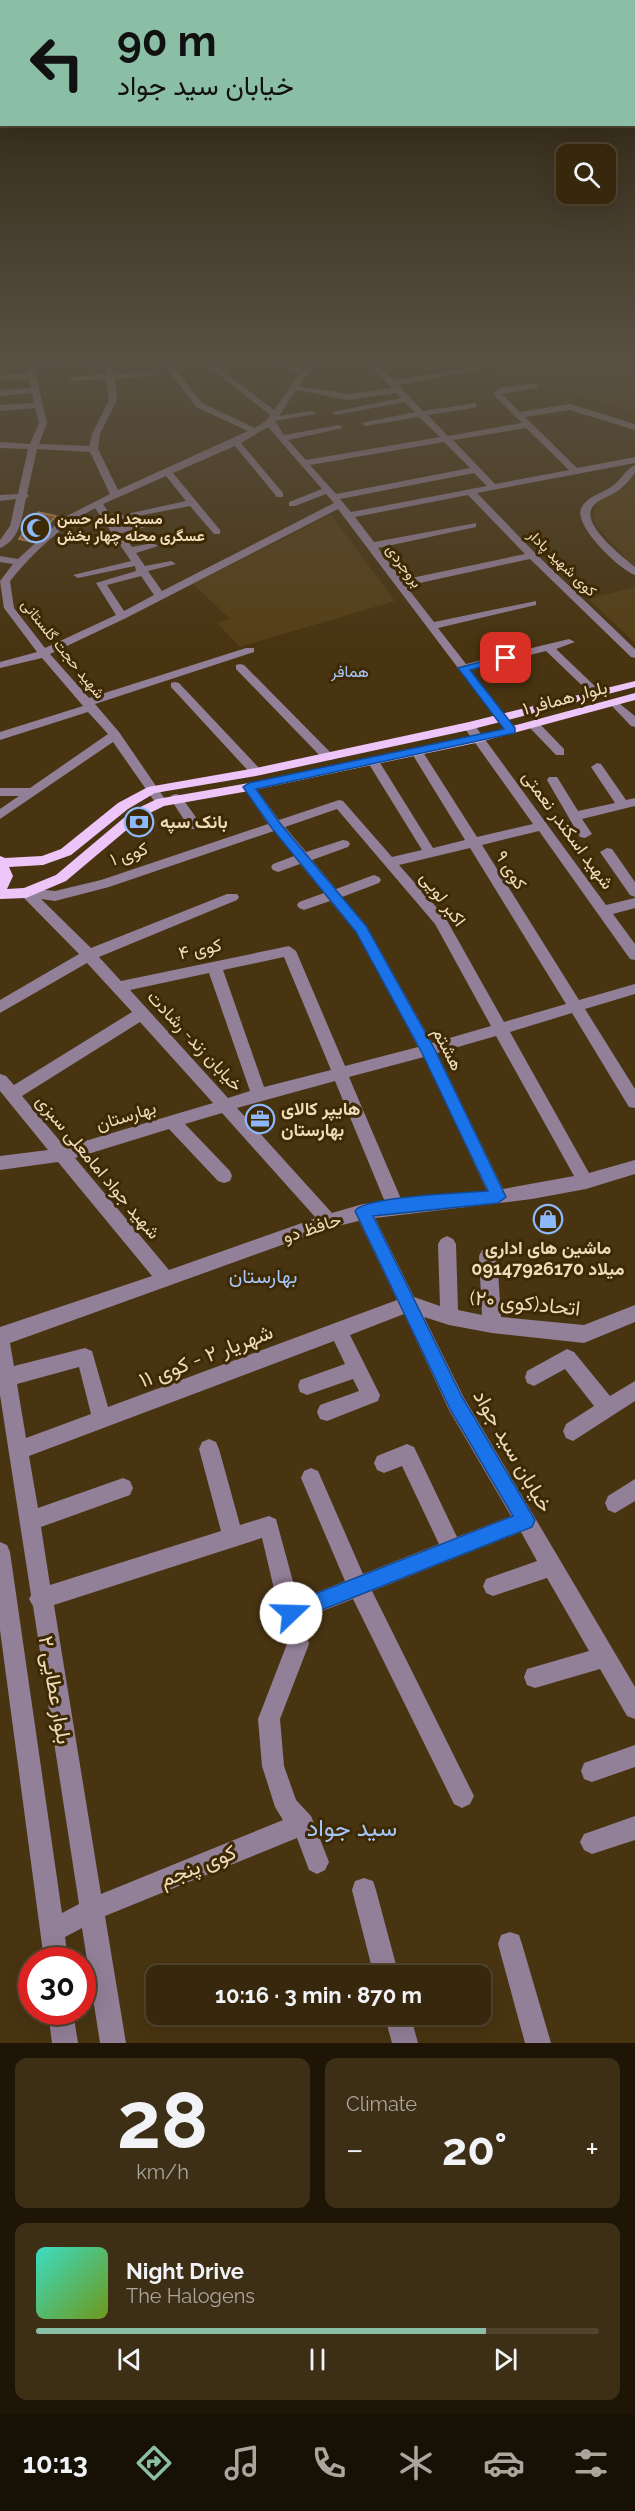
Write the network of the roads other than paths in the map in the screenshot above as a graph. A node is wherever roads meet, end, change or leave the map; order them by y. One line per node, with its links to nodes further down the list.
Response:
1 (32, 453): 19 (street)
2 (95, 453): 17 (street)
3 (210, 453): 14 (street, شهید حجت گلستانی)
4 (245, 453): 18 (street)
5 (297, 453): 10 (street, بروجردی)
6 (362, 453): 10 (street)
7 (460, 453): 12 (street)
8 (557, 453): 13 (street)
9 (635, 460): 13 (street)
10 (306, 463): 20 (street, بروجردی)
11 (635, 468): 42 (street)
12 (476, 470): 15 (street); 20 (street)
13 (575, 471): 15 (street)
14 (166, 472): 17 (street, شهید حجت گلستانی); 23 (street)
15 (493, 487): 16 (street)
16 (471, 492): 25 (street); 37 (street, کوی شهید پادار)
17 (115, 495): 22 (street, شهید حجت گلستانی)
18 (280, 495)
19 (24, 496): 21 (street); 29 (street)
20 (335, 497): 24 (street); 25 (street, بروجردی); 45 (street)
21 (0, 498)
22 (97, 503): 31 (street); 39 (street, شهید حجت گلستانی)
23 (192, 503): 26 (street); 32 (street)
24 (292, 504)
25 (349, 515): 35 (street, بروجردی)
26 (125, 517)
27 (152, 524): 31 (street)
28 (474, 525): 35 (street)
29 (15, 526): 30 (street); 33 (street)
30 (0, 527)
31 (115, 531): 36 (street)
32 (217, 532)
33 (0, 544)
34 (153, 546): 36 (street)
35 (371, 546): 44 (street, بروجردی)
36 (128, 551): 41 (street)
37 (532, 556): 44 (street); 53 (street, کوی شهید پادار)
38 (0, 559): 39 (street)
39 (20, 562): 52 (street, شهید حجت گلستانی)
40 (171, 564): 41 (street)
41 (139, 569): 43 (street); 45 (street); 47 (street)
42 (635, 572)
43 (78, 575)
44 (399, 584): 48 (street, بروجردی)
45 (160, 596): 47 (street)
46 (532, 603): 48 (street)
47 (122, 616): 52 (street)
48 (431, 626): 56 (street, بروجردی)
49 (569, 642): 50 (street)
50 (548, 647): 56 (street); 59 (street)
51 (250, 650): 62 (street)
52 (42, 651): 54 (street); 62 (street, شهید حجت گلستانی)
53 (635, 655)
54 (0, 665)
55 (240, 667): 73 (street)
56 (463, 668): 63 (street, بروجردی)
57 (635, 684): 59 (main road, بلوار همافر ۱)
58 (175, 685): 76 (street)
59 (597, 694): 63 (main road, بلوار همافر ۱)
60 (635, 696): 61 (main road, بلوار همافر ۱)
61 (615, 703): 64 (street); 65 (main road, بلوار همافر ۱)
62 (89, 705): 68 (street, شهید حجت گلستانی); 69 (street)
63 (502, 719): 66 (main road, بلوار همافر ۱); 67 (street, بروجردی)
64 (635, 723)
65 (534, 725): 67 (main road, بلوار همافر ۱); 72 (street)
66 (470, 726): 70 (street, شهید اسکندر نعمتی); 73 (main road, بلوار همافر ۱)
67 (511, 730): 70 (main road, بلوار همافر ۱)
68 (115, 735): 79 (street, شهید حجت گلستانی); 81 (street)
69 (0, 736)
70 (480, 738): 71 (main road, بلوار همافر ۱); 90 (street, شهید اسکندر نعمتی)
71 (417, 752): 74 (main road, بلوار همافر ۱); 92 (street, کوی ۹)
72 (560, 752)
73 (327, 757): 76 (main road, بلوار همافر ۱)
74 (373, 761): 78 (main road, بلوار همافر ۱); 95 (street)
75 (597, 767): 84 (street)
76 (256, 772): 79 (main road, بلوار همافر ۱)
77 (553, 780): 87 (street)
78 (249, 787): 82 (main road, بلوار همافر ۱); 88 (street)
79 (152, 790): 83 (street, شهید حجت گلستانی); 97 (main road, بلوار همافر ۱)
80 (0, 792): 81 (street)
81 (31, 792): 86 (street)
82 (176, 798): 83 (main road, بلوار همافر ۱); 89 (street)
83 (161, 802): 103 (main road, بلوار همافر ۱)
84 (629, 803): 87 (street)
85 (339, 804): 88 (street, کوی ۱); 98 (street, اکبر لویی)
86 (0, 815)
87 (575, 816): 91 (street)
88 (275, 824): 96 (street); 103 (street, کوی ۱)
89 (195, 826)
90 (543, 826): 92 (street); 108 (street, شهید اسکندر نعمتی)
91 (585, 834)
92 (473, 843): 95 (street); 114 (street, کوی ۹)
93 (344, 844): 96 (street)
94 (607, 852): 102 (street)
95 (430, 853): 98 (street)
96 (305, 858): 99 (street); 104 (street)
97 (1, 862): 101 (main road)
98 (391, 862): 117 (street, اکبر لویی)
99 (278, 867)
100 (374, 880): 104 (street)
101 (0, 891): 103 (main road, بلوار همافر ۱)
102 (635, 892)
103 (26, 893): 109 (street, خیابان زند- رشادت)
104 (333, 894): 107 (street); 118 (street, هشتم)
105 (232, 897): 109 (street)
106 (635, 903): 108 (street)
107 (304, 905)
108 (604, 910): 110 (street, شهید اسکندر نعمتی)
109 (89, 956): 112 (street, خیابان زند- رشادت); 115 (street)
110 (635, 956)
111 (214, 966): 112 (street, کوی ۴); 119 (street, کوی ۴); 122 (street)
112 (119, 987): 116 (street, خیابان زند- رشادت)
113 (635, 989): 114 (street, بهارستان)
114 (575, 1006): 117 (street, بهارستان); 123 (street, کوی ۹)
115 (0, 1007)
116 (141, 1013): 121 (street); 124 (street, خیابان زند- رشادت)
117 (500, 1028): 118 (street, بهارستان); 130 (street, اکبر لویی)
118 (428, 1050): 119 (street, بهارستان); 131 (street, هشتم)
119 (342, 1074): 122 (street, بهارستان); 132 (street)
120 (0, 1080): 121 (street, شهید جواد امامعلی سبزی)
121 (12, 1094): 126 (street, شهید جواد امامعلی سبزی)
122 (259, 1095): 124 (street, بهارستان)
123 (635, 1102)
124 (227, 1105): 125 (street, بهارستان); 134 (street, خیابان زند- رشادت)
125 (173, 1122): 126 (street, بهارستان); 129 (street)
126 (62, 1155): 127 (street, بهارستان); 137 (street, شهید جواد امامعلی سبزی)
127 (0, 1163)
128 (635, 1167): 130 (street, حافظ دو)
129 (224, 1176)
130 (586, 1182): 131 (street, حافظ دو)
131 (498, 1197): 132 (street, حافظ دو)
132 (395, 1205): 133 (street, حافظ دو)
133 (363, 1211): 134 (street, حافظ دو); 138 (street, خیابان سید جواد)
134 (329, 1221): 137 (street, حافظ دو)
135 (447, 1244): 140 (street)
136 (488, 1256): 141 (street)
137 (165, 1279): 143 (street, حافظ دو)
138 (409, 1304): 140 (street, اتحاد(کوی ۲۰)); 142 (street, شهریار ۲ - کوی ۱۱); 160 (street, خیابان سید جواد)
139 (634, 1315): 141 (street, اتحاد(کوی ۲۰))
140 (449, 1317): 141 (street, اتحاد(کوی ۲۰))
141 (492, 1325)
142 (338, 1330): 144 (street); 151 (street, شهریار ۲ - کوی ۱۱)
143 (0, 1337): 146 (street, بلوار عطایی ۲)
144 (358, 1368): 147 (street); 150 (street)
145 (534, 1377): 149 (street)
146 (6, 1384): 151 (street); 154 (street, بلوار عطایی ۲)
147 (307, 1386)
148 (635, 1389): 149 (street)
149 (608, 1408): 152 (street)
150 (327, 1412)
151 (102, 1419): 154 (street, شهریار ۲ - کوی ۱۱)
152 (573, 1431)
153 (208, 1449): 162 (street)
154 (19, 1450): 161 (street, بلوار عطایی ۲)
155 (384, 1463): 163 (street)
156 (311, 1478): 166 (street)
157 (123, 1488): 161 (street)
158 (635, 1489): 159 (street)
159 (615, 1503)
160 (526, 1520): 163 (street); 165 (street, خیابان سید جواد)
161 (29, 1521): 168 (street, بلوار عطایی ۲)
162 (233, 1538): 168 (street); 169 (street)
163 (452, 1549): 166 (street)
164 (0, 1552): 182 (street, بلوار عطایی ۲)
165 (553, 1566): 167 (street); 170 (street, خیابان سید جواد)
166 (358, 1586): 169 (street); 175 (street)
167 (493, 1586)
168 (40, 1599): 181 (street, بلوار عطایی ۲)
169 (291, 1613): 176 (street)
170 (606, 1657): 171 (street); 172 (street, خیابان سید جواد)
171 (535, 1677)
172 (634, 1704)
173 (635, 1756): 174 (street)
174 (592, 1771)
175 (462, 1796)
176 (303, 1824): 179 (street); 181 (street, کوی پنجم)
177 (635, 1828): 178 (street)
178 (592, 1842)
179 (316, 1862)
180 (364, 1890): 185 (street)
181 (93, 1909): 182 (street, کوی پنجم); 189 (street, بلوار عطایی ۲)
182 (52, 1931): 184 (street, بلوار عطایی ۲)
183 (510, 1944): 191 (street)
184 (54, 1947)
185 (384, 1965)
186 (63, 2025): 188 (street)
187 (400, 2025): 190 (street)
188 (65, 2043)
189 (112, 2043)
190 (405, 2043)
191 (537, 2043)

